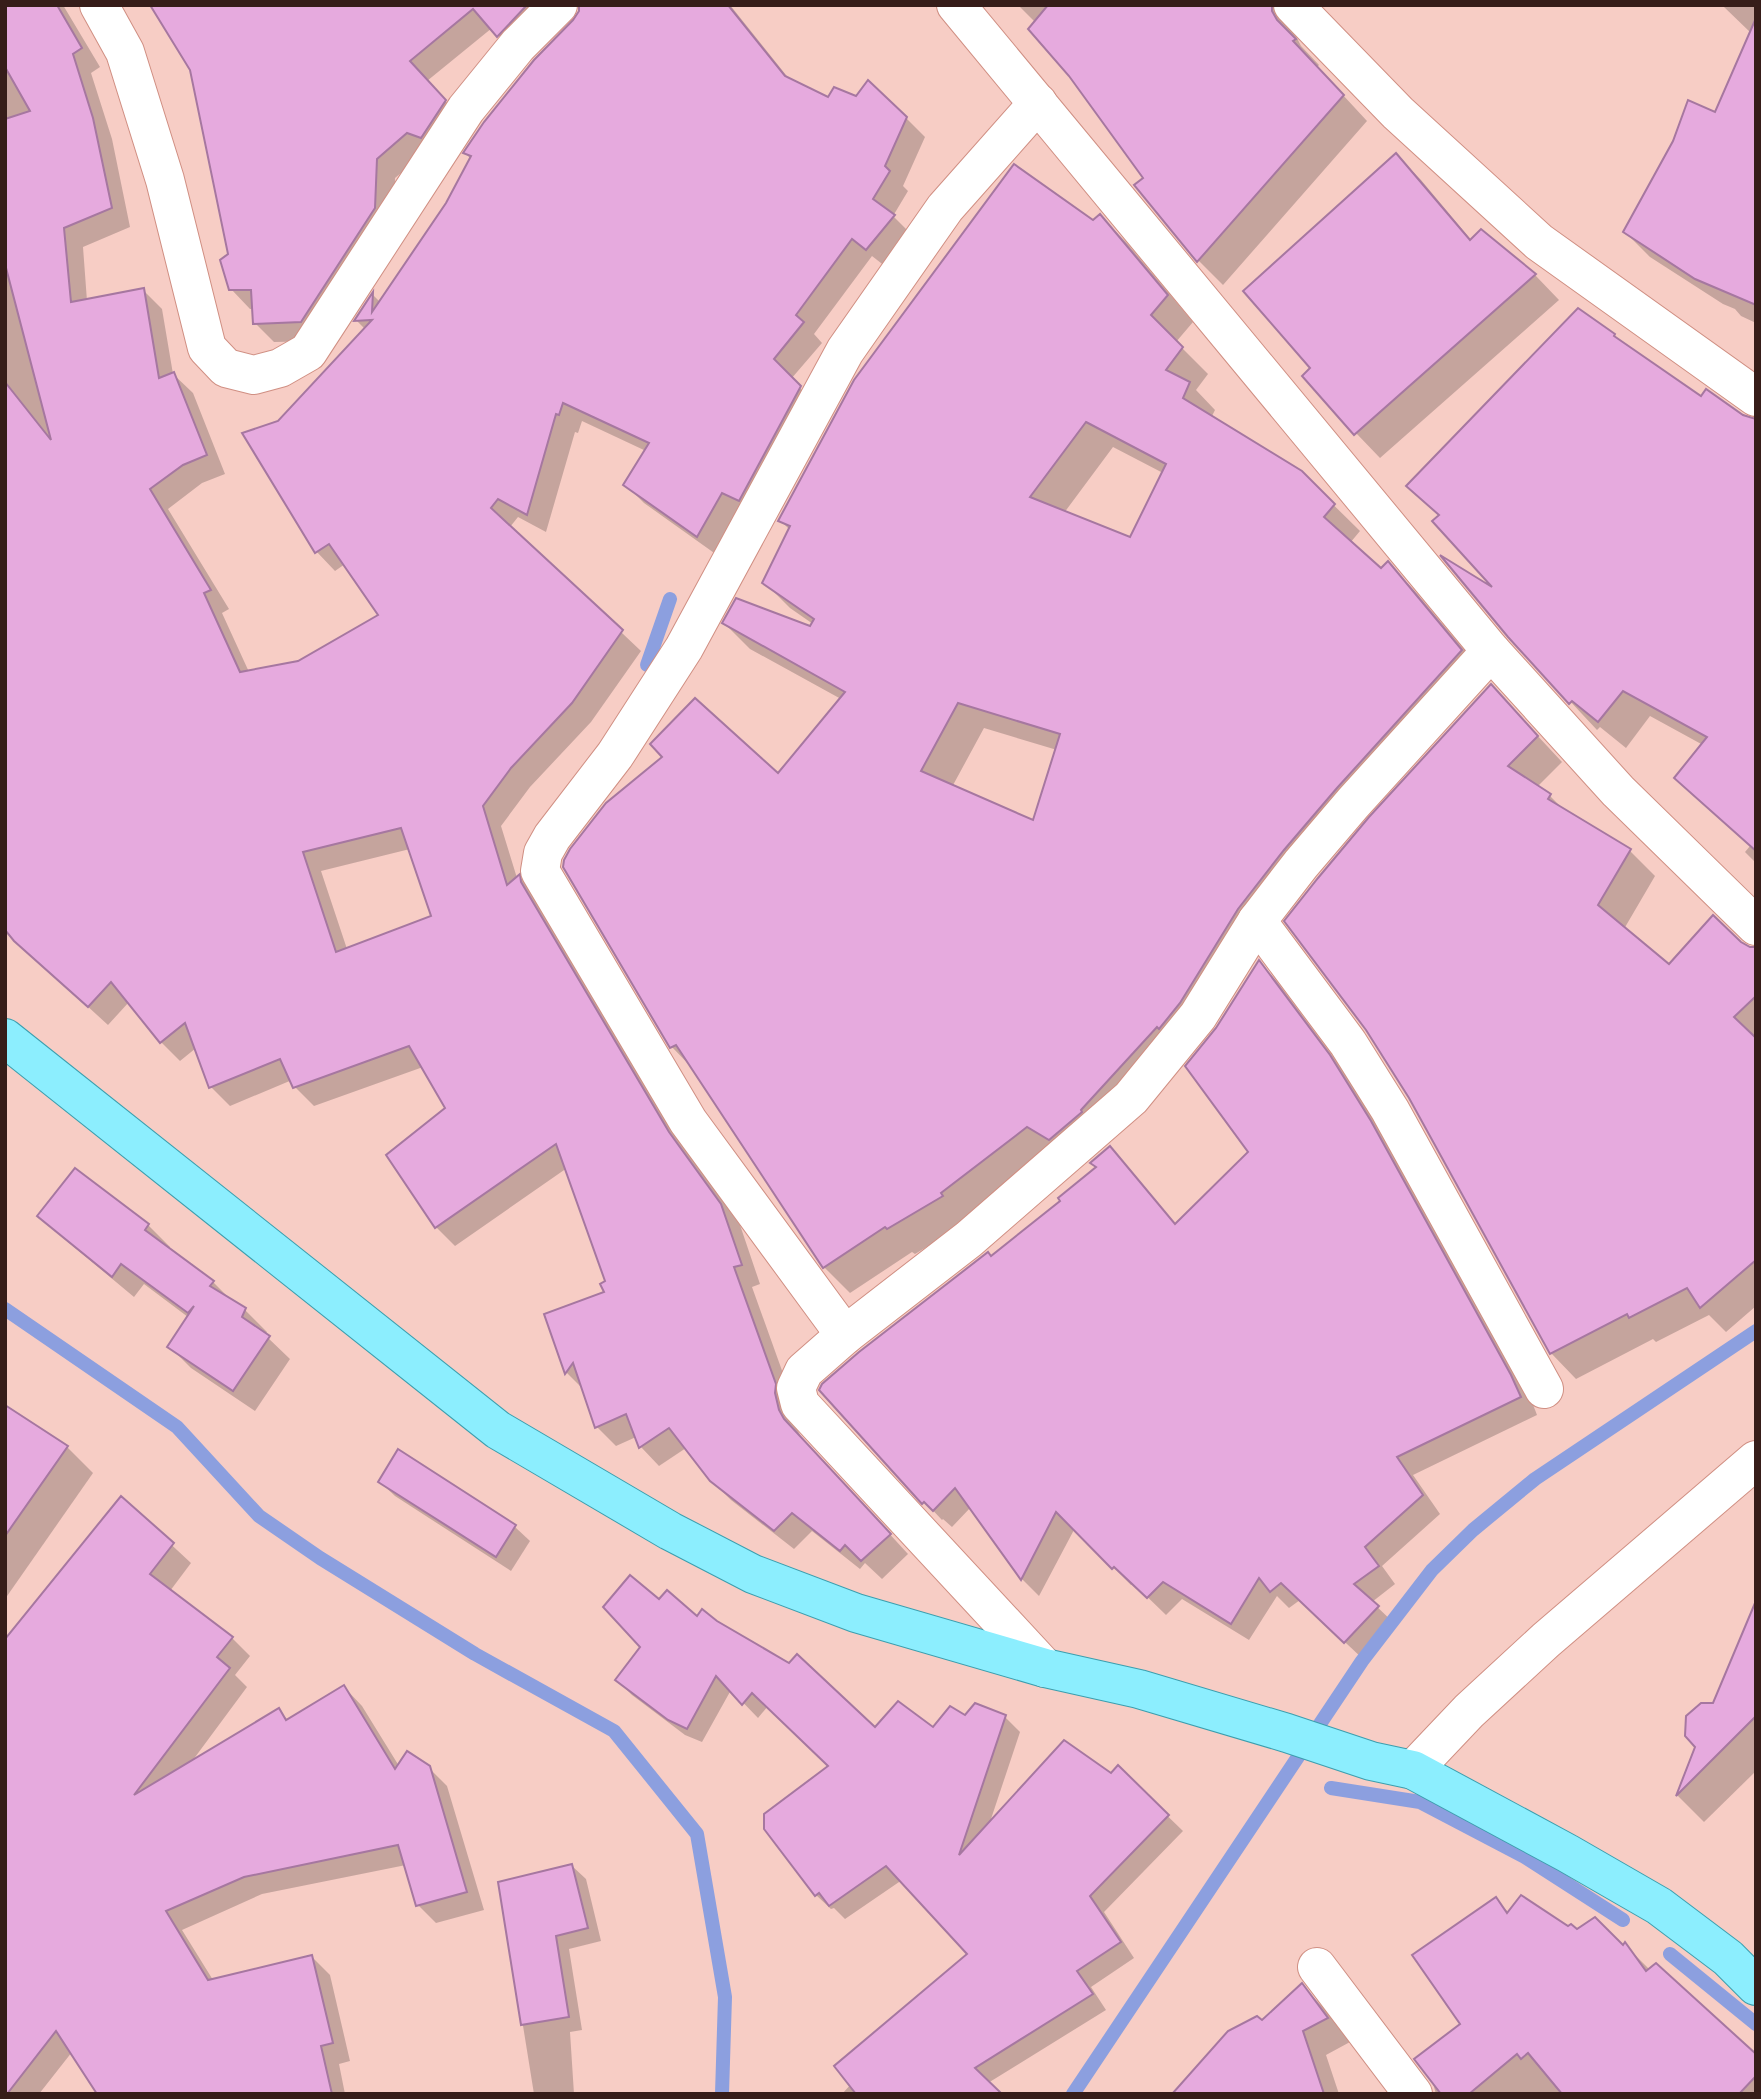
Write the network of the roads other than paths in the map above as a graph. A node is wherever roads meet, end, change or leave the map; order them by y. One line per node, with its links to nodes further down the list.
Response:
1 (99, 5): 2 (street)
2 (558, 5)
3 (956, 5): 5 (street)
4 (1293, 5): 6 (street)
5 (1038, 103): 7 (street); 11 (street)
6 (1756, 397)
7 (1491, 651): 8 (street); 9 (street)
8 (1257, 921): 11 (street); 12 (street)
9 (1756, 926)
10 (5, 1038): 14 (main road)
11 (845, 1335): 14 (street)
12 (1544, 1389)
13 (1756, 1460): 15 (street)
14 (1045, 1668): 15 (main road)
15 (1413, 1770): 17 (main road)
16 (1317, 1967): 18 (street)
17 (1756, 1986)
18 (1413, 2094)

